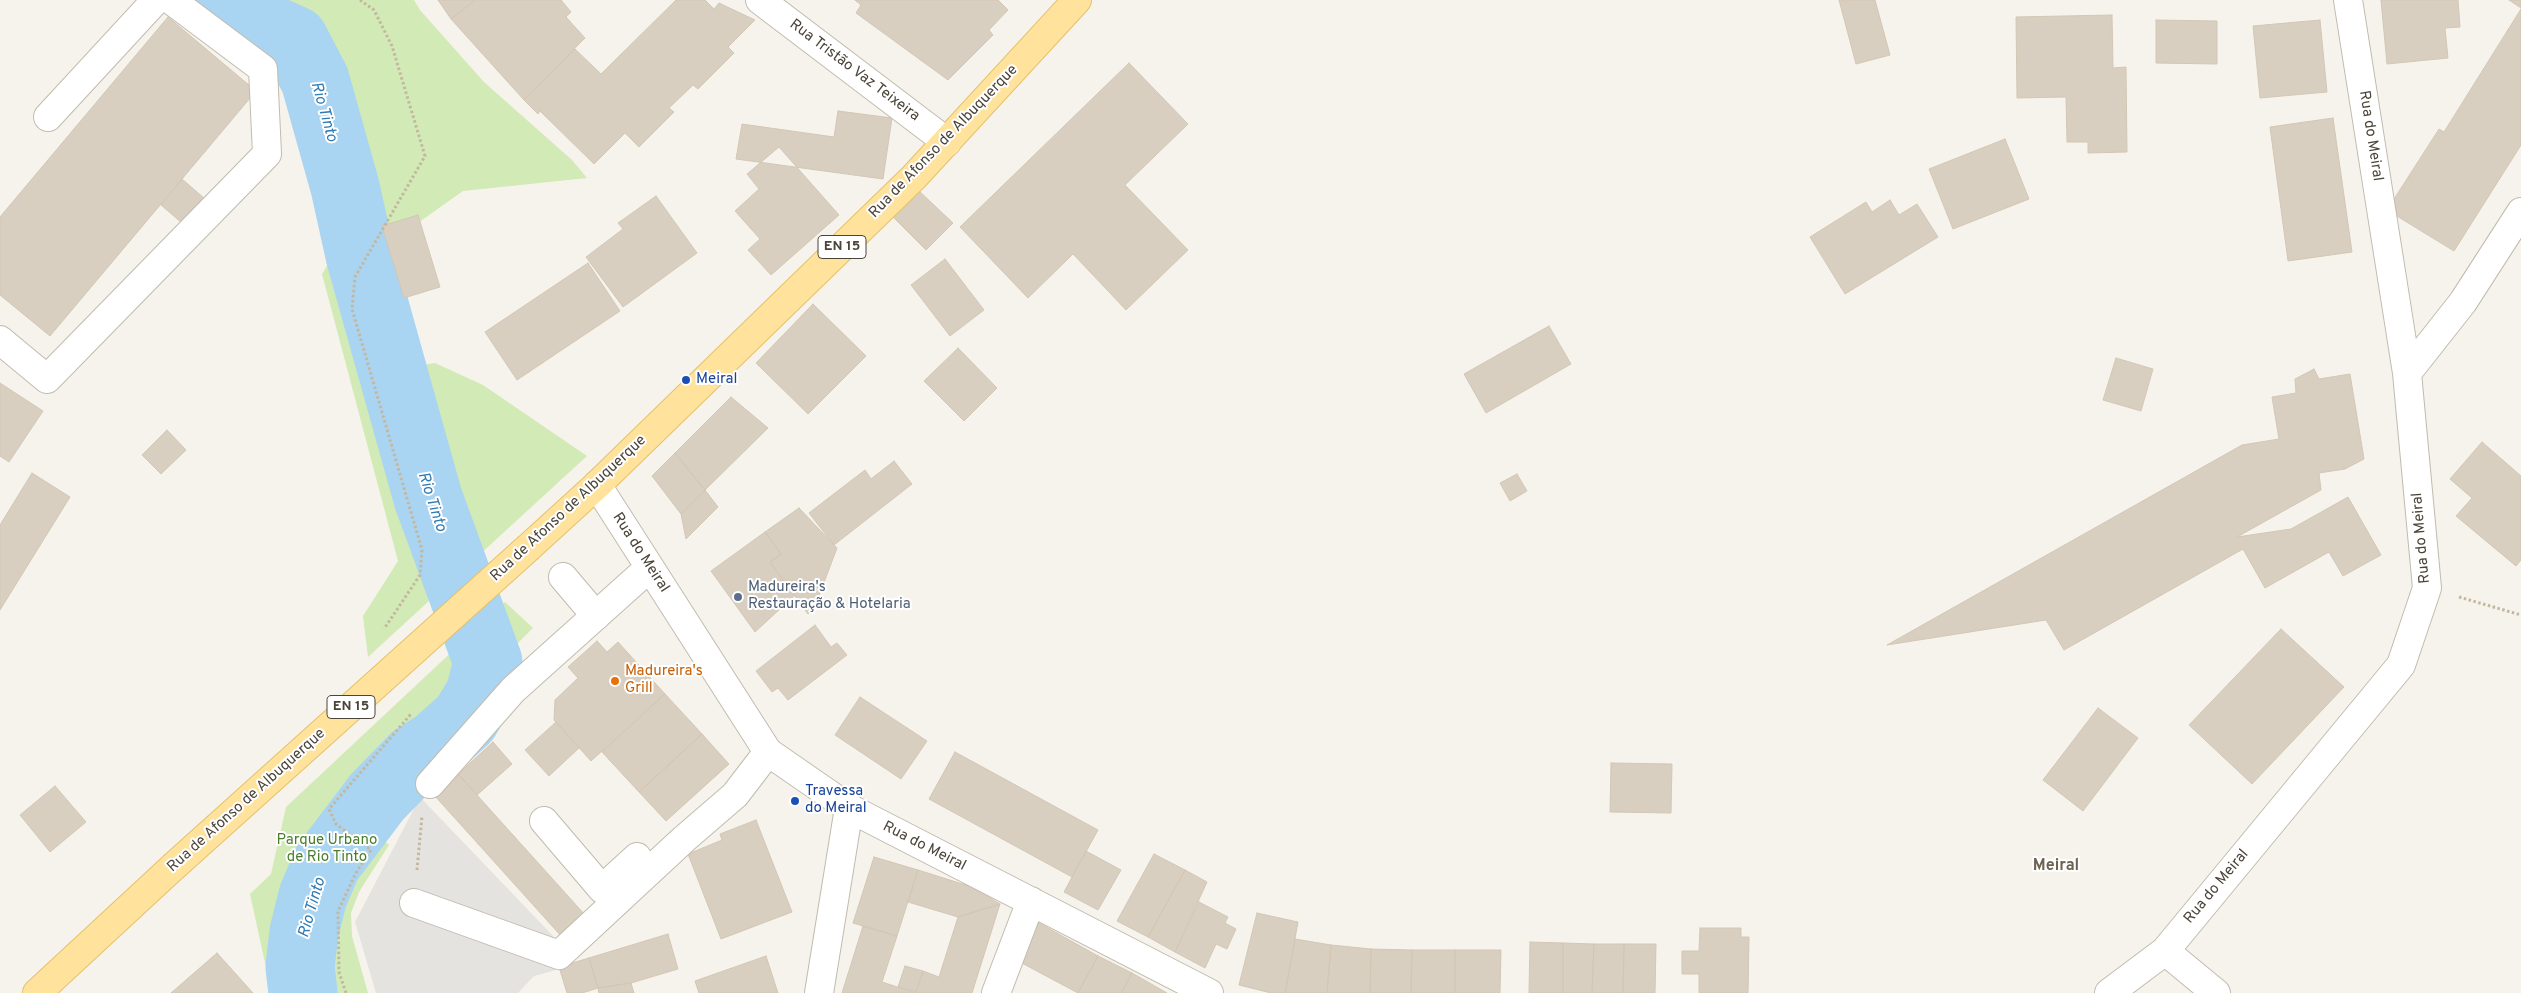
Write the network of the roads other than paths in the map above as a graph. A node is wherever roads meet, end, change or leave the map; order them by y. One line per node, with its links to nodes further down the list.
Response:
1 (156, 0): 6 (street)
2 (171, 0): 9 (street)
3 (760, 0): 7 (street, Rua Tristão Vaz Teixeira)
4 (1077, 0): 7 (main road, Rua de Afonso de Albuquerque / EN 15)
5 (2348, 0): 10 (street, Rua do Meiral)
6 (48, 116)
7 (947, 142): 11 (main road, Rua de Afonso de Albuquerque / EN 15)
8 (2521, 212): 10 (street)
9 (0, 340)
10 (2407, 373): 21 (street, Rua do Meiral)
11 (597, 485): 12 (street, Rua do Meiral); 22 (main road, Rua de Afonso de Albuquerque / EN 15, bridge)
12 (649, 568): 14 (street); 15 (street, Rua do Meiral)
13 (563, 577): 14 (street)
14 (596, 616): 16 (street)
15 (768, 752): 17 (street, Rua do Meiral); 18 (street); 20 (street)
16 (430, 784)
17 (849, 808): 19 (street, Rua do Meiral); 23 (street)
18 (544, 821)
19 (1031, 901): 24 (street); 25 (street, Rua do Meiral)
20 (414, 903)
21 (2164, 951): 26 (street, Rua do Meiral); 27 (street)
22 (37, 993)
23 (818, 993)
24 (996, 993)
25 (1209, 993)
26 (2109, 993)
27 (2216, 993)

